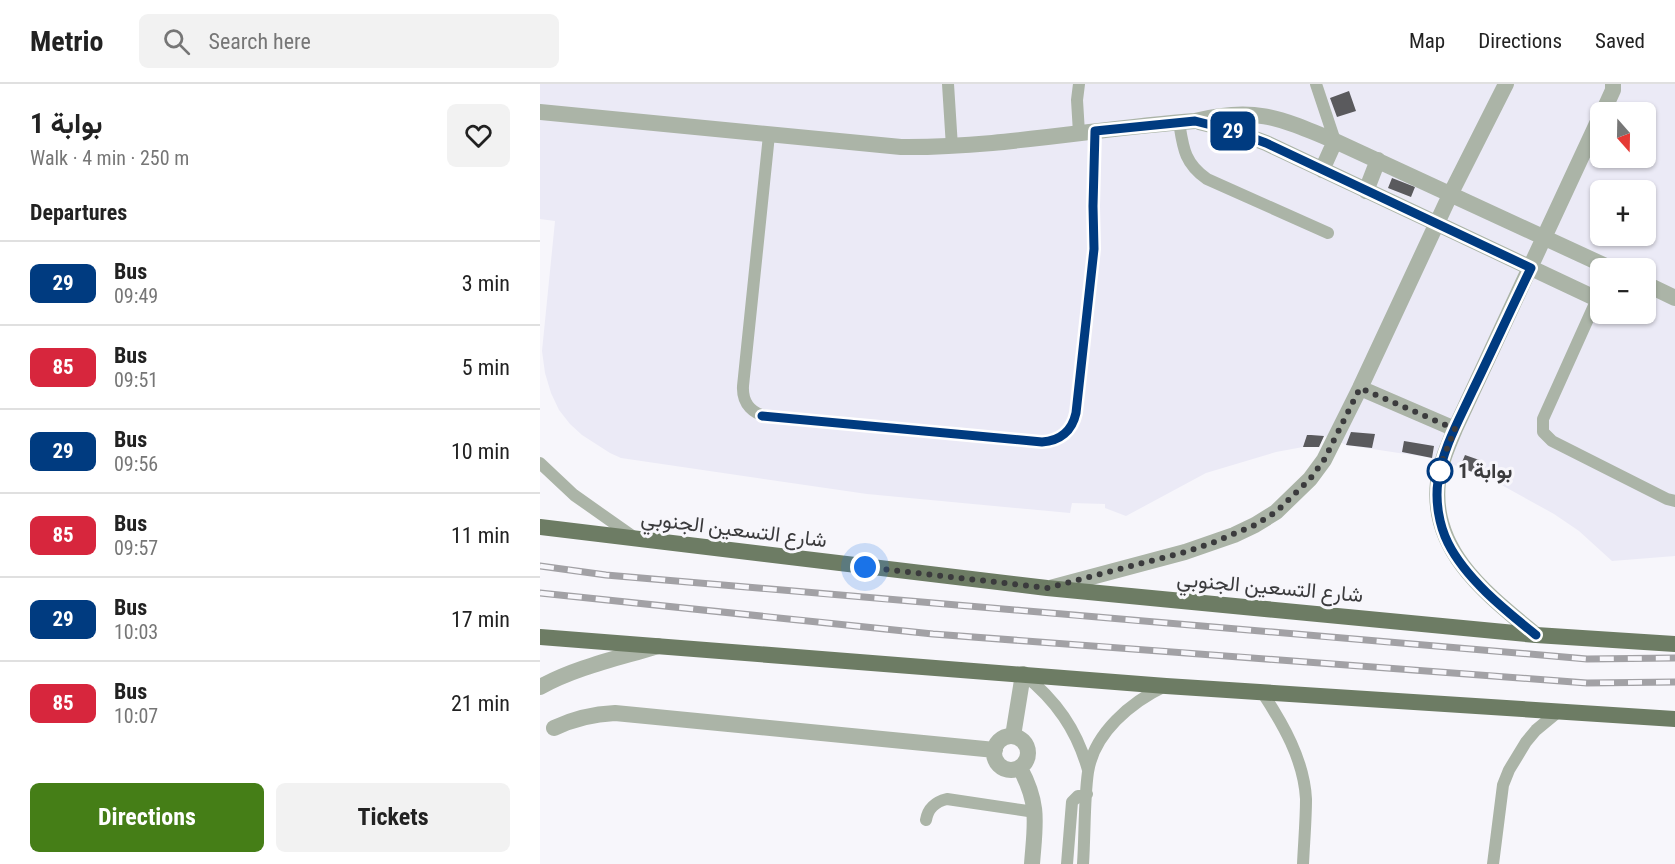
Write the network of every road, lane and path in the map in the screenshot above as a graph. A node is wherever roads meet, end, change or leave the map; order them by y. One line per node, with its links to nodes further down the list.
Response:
1 (948, 84): 13 (lane)
2 (1079, 84): 9 (lane)
3 (1506, 84): 17 (street)
4 (1613, 84): 6 (street)
5 (1318, 85): 12 (lane)
6 (1608, 102)
7 (540, 112): 10 (street)
8 (1187, 121): 9 (street); 12 (street); 15 (street); 19 (lane)
9 (1087, 132): 10 (lane); 13 (street)
10 (770, 135): 13 (street)
11 (1590, 139): 20 (street)
12 (1335, 141): 14 (street); 15 (street)
13 (952, 147)
14 (1378, 160): 16 (street); 17 (street)
15 (1322, 170): 16 (street)
16 (1366, 190): 18 (street)
17 (1451, 193): 18 (street); 20 (street)
18 (1437, 224): 22 (street); 27 (street)
19 (1328, 233)
20 (1545, 238): 21 (street); 22 (street)
21 (1590, 259)
22 (1531, 268): 24 (street); 28 (street)
23 (1656, 289): 25 (street)
24 (1590, 292)
25 (1675, 298)
26 (1590, 316): 30 (lane)
27 (1360, 388): 28 (street); 33 (street)
28 (1455, 429): 34 (street)
29 (540, 463): 32 (lane)
30 (1675, 501)
31 (540, 527): 32 (main road, شارع التسعين الجنوبي)
32 (638, 540): 33 (main road, شارع التسعين الجنوبي)
33 (1047, 588): 34 (main road, شارع التسعين الجنوبي)
34 (1536, 635): 36 (main road, شارع التسعين الجنوبي)
35 (540, 637): 37 (main road)
36 (1675, 644)
37 (658, 646): 38 (main road); 40 (street)
38 (1023, 674): 39 (main road); 45 (street); 48 (lane)
39 (1166, 686): 41 (main road); 48 (lane)
40 (540, 687)
41 (1262, 692): 42 (main road); 55 (lane)
42 (1558, 711): 43 (main road); 56 (lane)
43 (1675, 719)
44 (554, 728): 46 (street)
45 (1013, 736): 46 (street); 47 (street)
46 (994, 750): 47 (street)
47 (1020, 768): 50 (street)
48 (1088, 770): 49 (lane)
49 (1087, 794): 53 (lane); 54 (lane)
50 (1035, 812): 51 (lane); 52 (street)
51 (926, 820)
52 (1032, 864)
53 (1067, 864)
54 (1083, 864)
55 (1303, 864)
56 (1493, 864)

